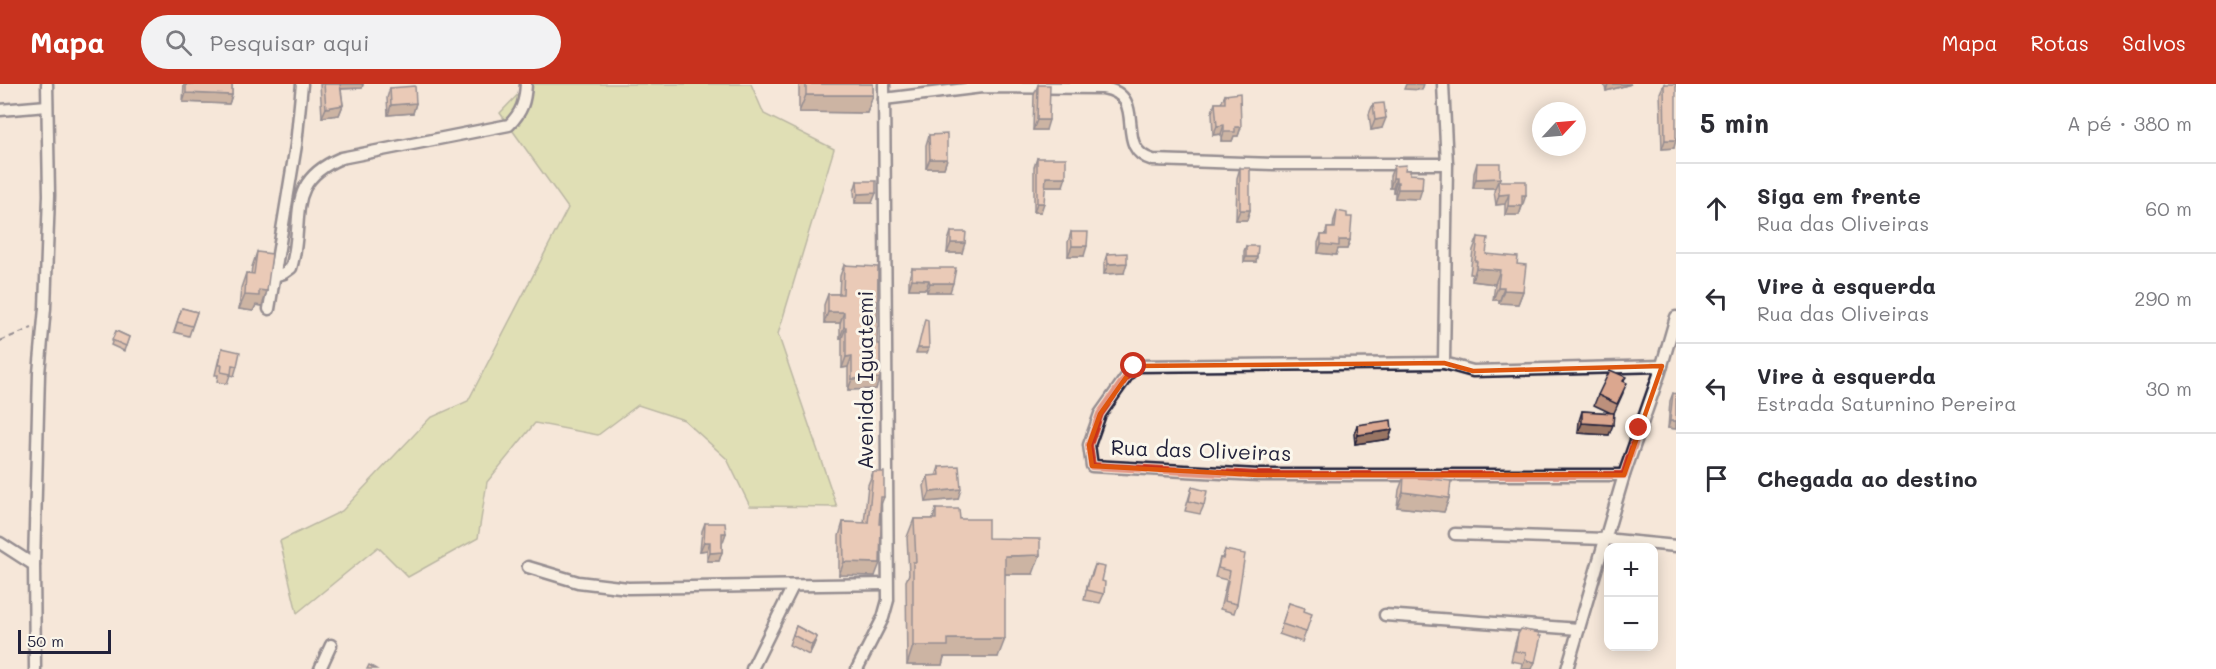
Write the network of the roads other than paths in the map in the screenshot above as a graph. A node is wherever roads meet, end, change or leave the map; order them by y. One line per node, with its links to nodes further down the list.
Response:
1 (47, 84): 7 (street)
2 (302, 84): 10 (street)
3 (526, 84): 10 (street)
4 (884, 84): 6 (street, Avenida Iguatemi)
5 (1443, 84): 9 (street)
6 (884, 99): 9 (street); 22 (street, Avenida Iguatemi)
7 (47, 106): 8 (street); 20 (street)
8 (0, 110)
9 (1447, 164): 13 (street)
10 (274, 276): 11 (street)
11 (269, 309)
12 (1676, 317): 14 (street)
13 (1444, 363): 14 (street); 15 (street, Rua das Oliveiras)
14 (1662, 366): 15 (street)
15 (1624, 475): 17 (street)
16 (1455, 534): 17 (street)
17 (1605, 539): 19 (street); 25 (street)
18 (0, 543): 20 (street)
19 (1676, 546)
20 (34, 566): 27 (street)
21 (528, 567): 23 (street)
22 (887, 584): 23 (street); 30 (street, Avenida Iguatemi)
23 (793, 586): 29 (street)
24 (1385, 615): 25 (street)
25 (1579, 629): 31 (street)
26 (331, 645): 28 (street)
27 (35, 669)
28 (320, 669)
29 (752, 669)
30 (857, 669)
31 (1567, 669)

